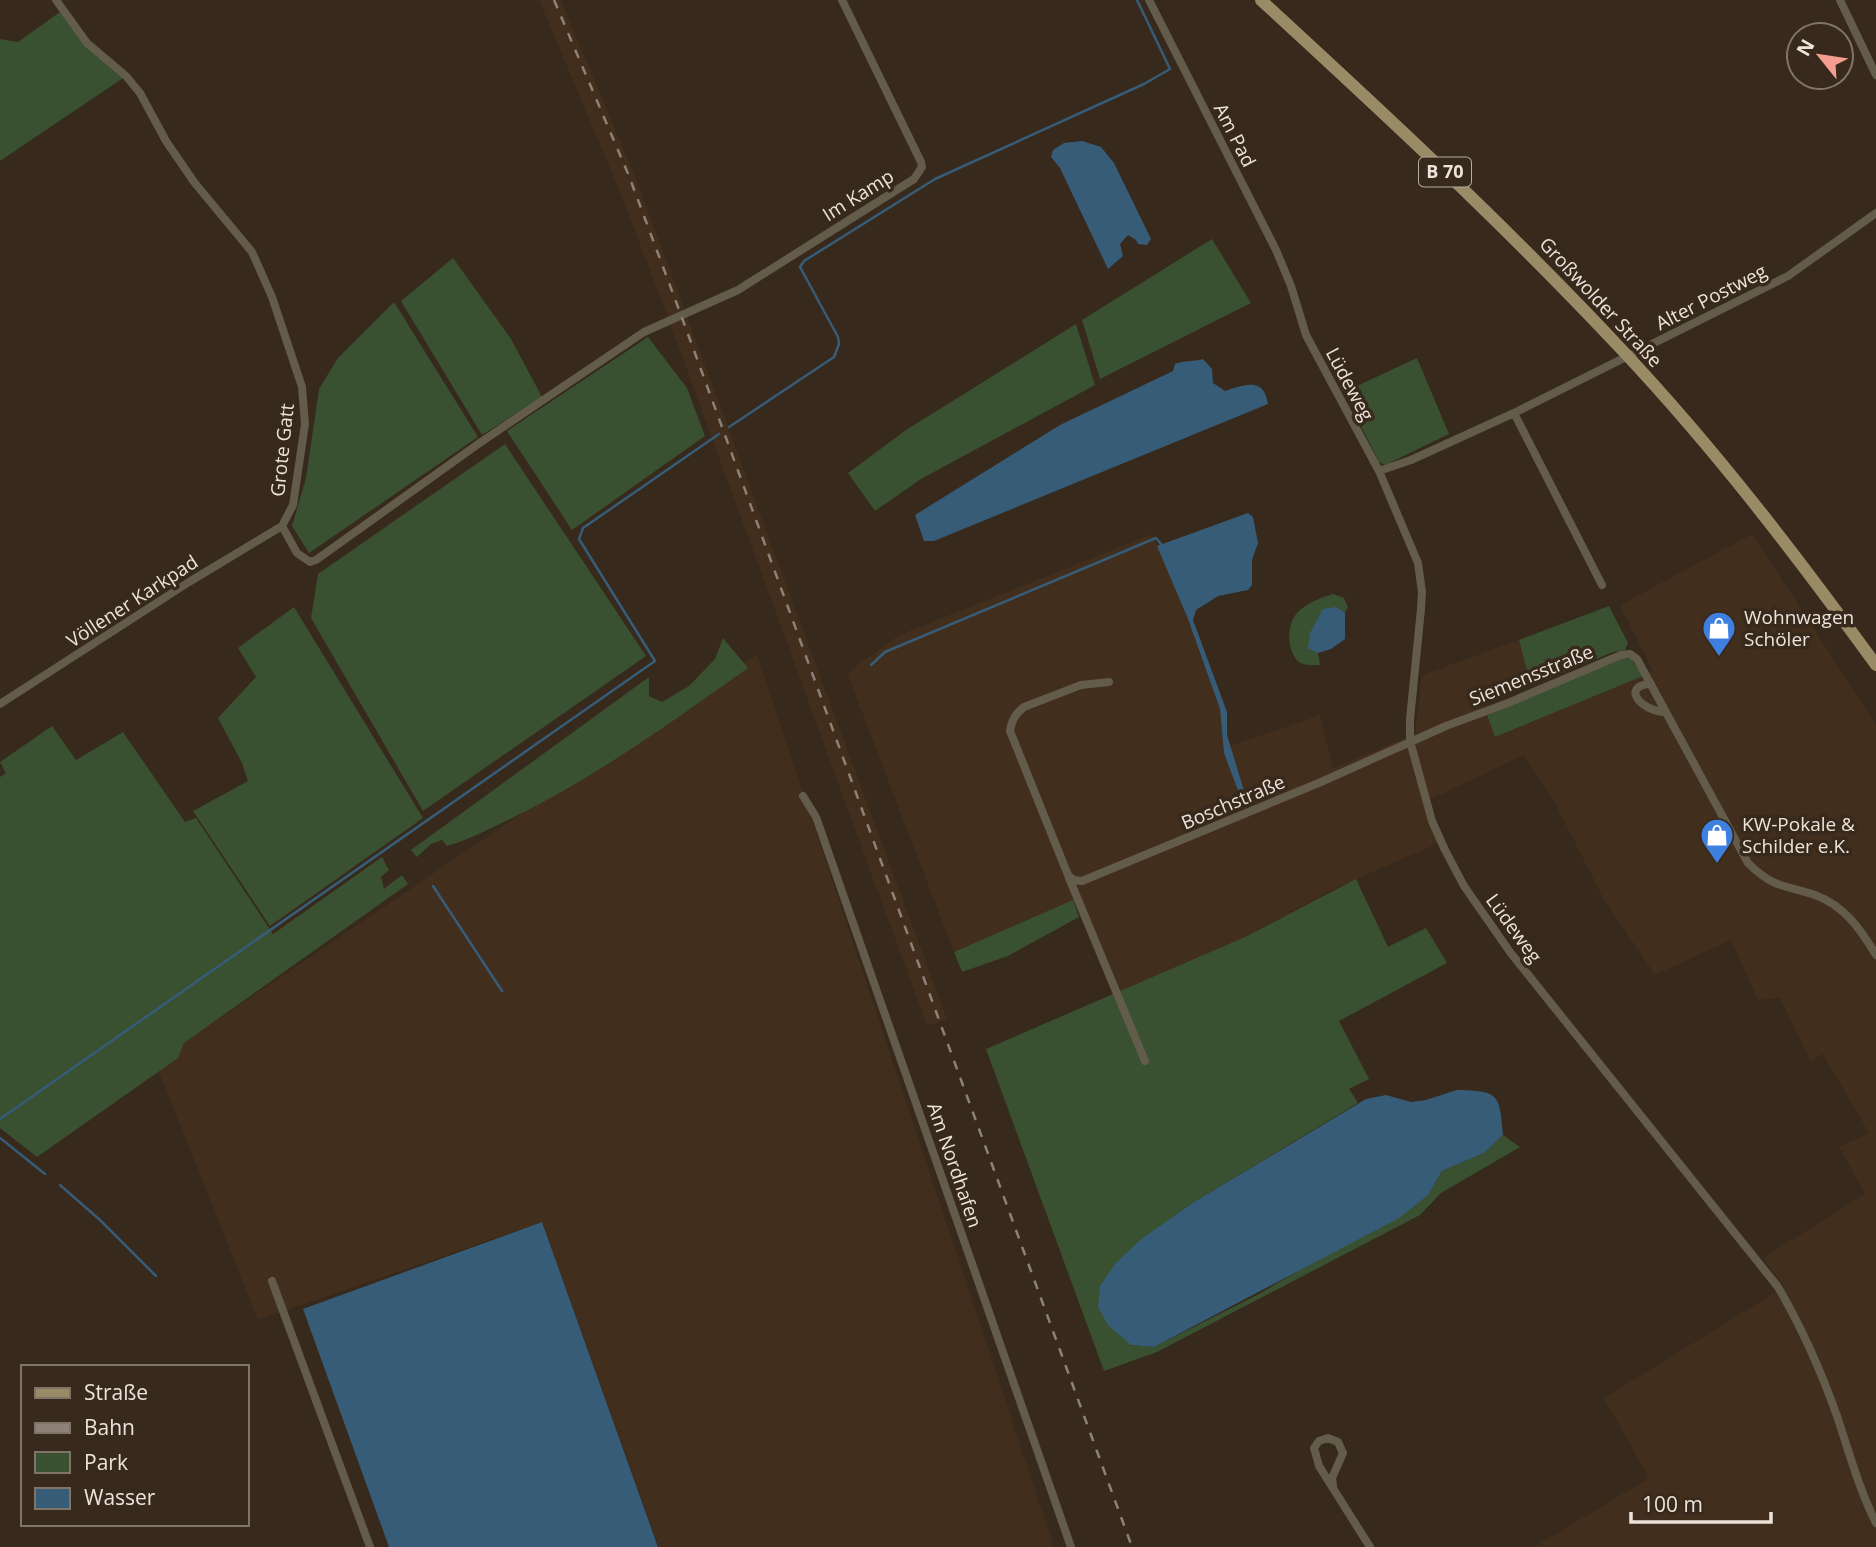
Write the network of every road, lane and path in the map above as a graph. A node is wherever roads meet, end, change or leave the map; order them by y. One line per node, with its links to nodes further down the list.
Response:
1 (56, 0): 11 (street, Grote Gatt)
2 (842, 0): 11 (street, Im Kamp)
3 (1149, 0): 8 (street, Am Pad)
4 (1261, 0): 13 (main road, Großwolder Straße / B 70)
5 (1840, 0): 6 (street)
6 (1876, 75)
7 (1876, 213): 9 (street, Alter Postweg)
8 (1291, 286): 10 (street, Lüdeweg)
9 (1514, 413): 10 (street, Alter Postweg); 12 (street)
10 (1379, 471): 18 (street, Lüdeweg)
11 (282, 526): 16 (street, Völlener Karkpad)
12 (1602, 585)
13 (1876, 664)
14 (1109, 682): 20 (street)
15 (1651, 684): 17 (street, Siemensstraße); 17 (street); 18 (street, Siemensstraße)
16 (0, 704)
17 (1666, 712): 21 (street, Siemensstraße)
18 (1410, 741): 20 (street, Boschstraße); 25 (street, Lüdeweg)
19 (803, 796): 27 (street, Am Nordhafen)
20 (1068, 875): 22 (street)
21 (1876, 956)
22 (1146, 1061)
23 (272, 1281): 26 (street)
24 (1333, 1486): 24 (street); 28 (street)
25 (1876, 1523)
26 (370, 1547)
27 (1072, 1547)
28 (1370, 1547)

